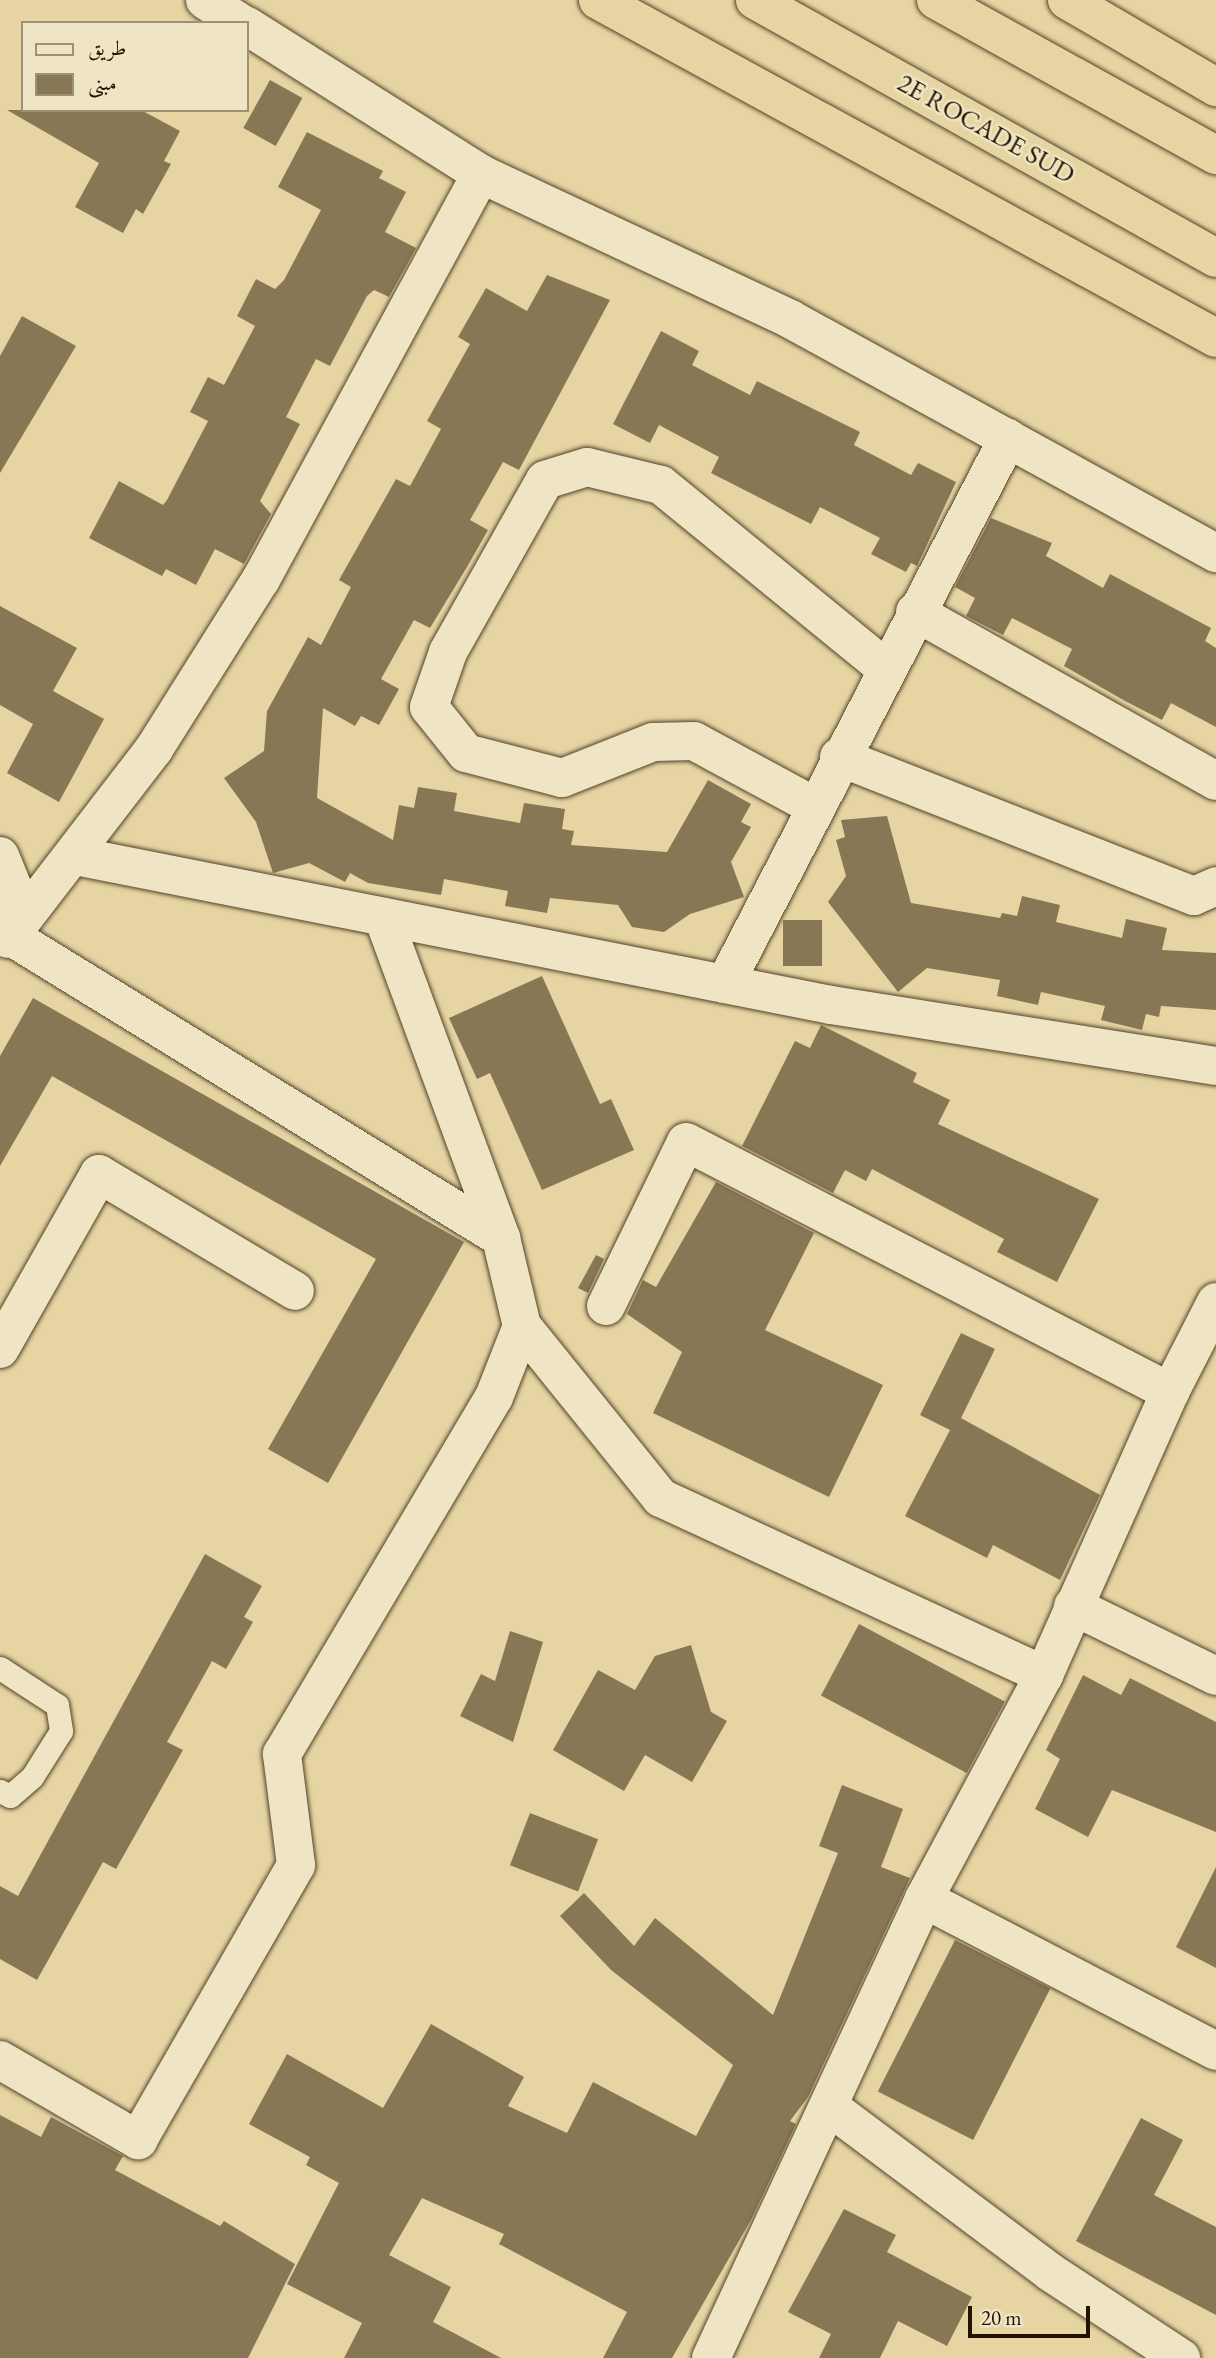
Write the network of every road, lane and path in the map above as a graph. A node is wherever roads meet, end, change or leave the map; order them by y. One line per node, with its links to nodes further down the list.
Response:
1 (205, 0): 6 (street)
2 (598, 0): 12 (highway)
3 (755, 0): 11 (highway, 2E ROCADE SUD)
4 (936, 0): 9 (highway)
5 (1068, 0): 8 (highway)
6 (238, 21)
7 (248, 27): 10 (street)
8 (1216, 87)
9 (1216, 155)
10 (481, 174): 13 (street); 21 (street)
11 (1216, 258)
12 (1216, 338)
13 (1008, 438): 14 (street); 15 (street)
14 (1216, 553)
15 (915, 612): 16 (street); 18 (street)
16 (885, 668): 17 (street); 19 (street)
17 (839, 757): 19 (street); 22 (street)
18 (1216, 781)
19 (814, 806): 25 (street)
20 (0, 856): 24 (street)
21 (76, 856): 23 (street); 24 (street)
22 (1216, 886)
23 (383, 917): 25 (street); 27 (street)
24 (5, 944): 27 (street)
25 (725, 984): 26 (street)
26 (1216, 1066)
27 (501, 1238): 31 (street)
28 (295, 1291): 32 (street)
29 (1216, 1302): 33 (street)
30 (606, 1306): 33 (street)
31 (522, 1326): 36 (street); 41 (street)
32 (0, 1349)
33 (1170, 1392): 34 (street)
34 (1073, 1606): 36 (street); 37 (street)
35 (0, 1668): 38 (lane)
36 (1044, 1675): 39 (street)
37 (1216, 1676)
38 (0, 1791)
39 (924, 1899): 40 (street); 42 (street)
40 (1216, 2051)
41 (0, 2060)
42 (831, 2108): 43 (street); 44 (street)
43 (711, 2358)
44 (1181, 2358)

